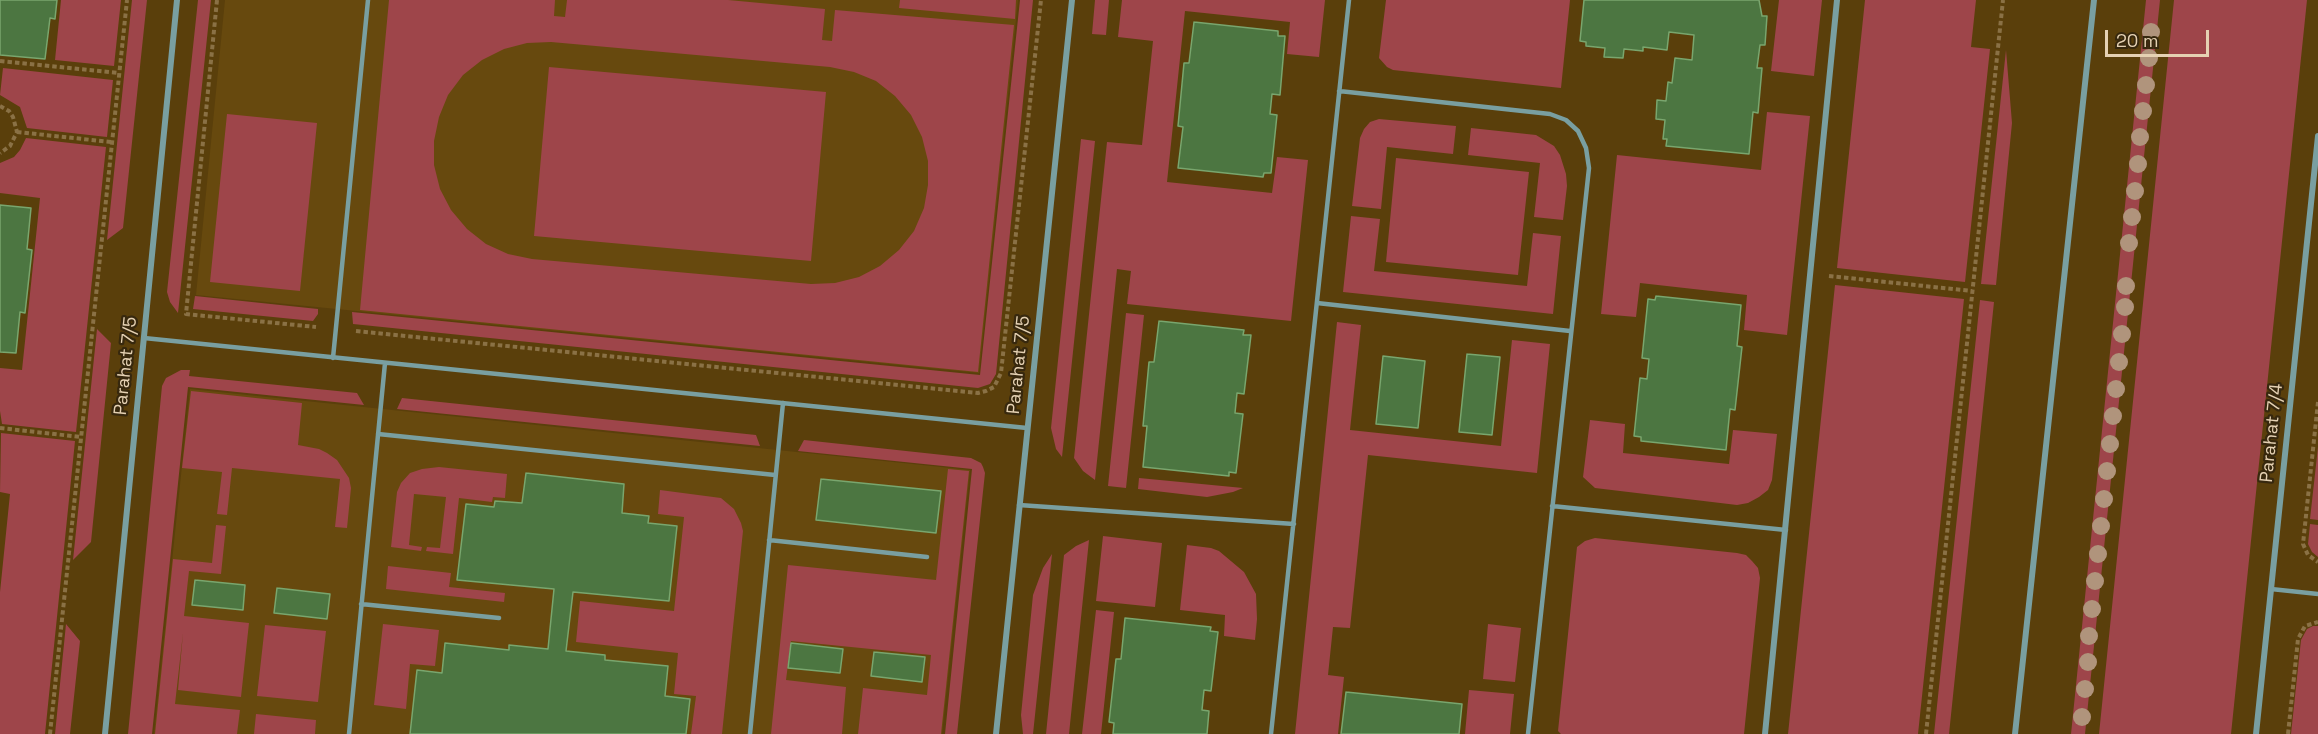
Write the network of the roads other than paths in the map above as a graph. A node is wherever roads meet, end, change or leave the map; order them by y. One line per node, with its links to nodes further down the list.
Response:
1 (177, 0): 11 (street, Parahat 7/5)
2 (368, 0): 12 (lane)
3 (1072, 0): 15 (street, Parahat 7/5)
4 (1349, 0): 7 (lane)
5 (1837, 0): 21 (street)
6 (2094, 0): 35 (street)
7 (1339, 91): 9 (lane); 10 (lane)
8 (2318, 136): 24 (street, Parahat 7/4)
9 (1317, 303): 10 (lane); 20 (lane)
10 (1570, 331): 19 (lane)
11 (144, 338): 12 (lane); 28 (street, Parahat 7/5)
12 (333, 358): 13 (lane)
13 (385, 363): 14 (lane); 16 (lane)
14 (783, 403): 15 (lane); 17 (lane)
15 (1027, 428): 18 (street, Parahat 7/5)
16 (378, 434): 17 (lane); 26 (lane)
17 (775, 475): 22 (lane)
18 (1019, 505): 20 (lane); 31 (street, Parahat 7/5)
19 (1552, 507): 21 (lane); 33 (lane)
20 (1294, 524): 32 (lane)
21 (1786, 530): 34 (street)
22 (769, 540): 23 (lane); 30 (lane)
23 (927, 557)
24 (2271, 589): 25 (lane); 36 (street, Parahat 7/4)
25 (2318, 594)
26 (362, 604): 27 (lane); 29 (lane)
27 (499, 618)
28 (105, 734)
29 (349, 734)
30 (750, 734)
31 (996, 734)
32 (1271, 734)
33 (1528, 734)
34 (1765, 734)
35 (2015, 734)
36 (2256, 734)

